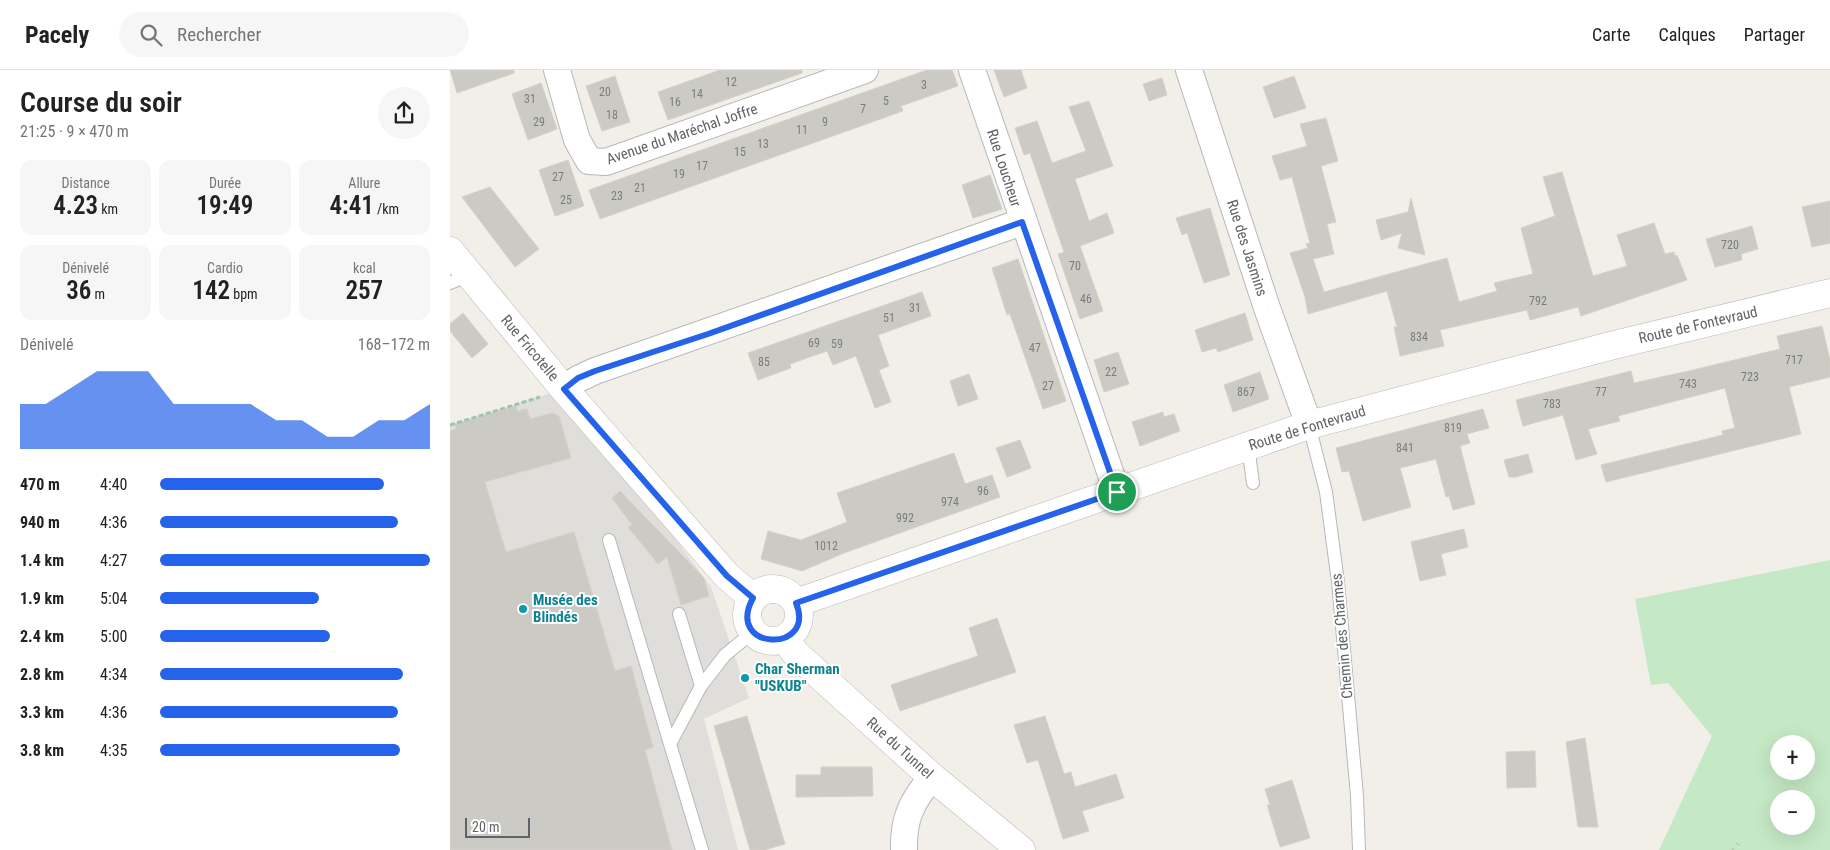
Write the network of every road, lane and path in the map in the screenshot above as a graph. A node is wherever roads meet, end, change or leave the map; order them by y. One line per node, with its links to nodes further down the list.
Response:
1 (557, 70): 2 (street, Avenue du Maréchal Joffre)
2 (864, 70)
3 (972, 70): 5 (street, Rue Loucheur)
4 (1189, 70): 11 (street, Rue des Jasmins)
5 (1022, 222): 9 (street); 14 (street, Rue Loucheur)
6 (450, 251): 7 (street, Rue Fricotelle)
7 (460, 279): 9 (street, Rue Fricotelle)
8 (1830, 293): 11 (street, Route de Fontevraud)
9 (564, 389): 10 (path); 16 (street, Rue Fricotelle)
10 (450, 425)
11 (1309, 425): 12 (street, Route de Fontevraud); 27 (lane, Chemin des Charmes)
12 (1248, 446): 13 (lane); 14 (street, Route de Fontevraud)
13 (1253, 483)
14 (1117, 492): 17 (street, Route de Fontevraud)
15 (609, 540): 22 (lane)
16 (753, 598): 17 (street); 19 (street)
17 (796, 603): 20 (street)
18 (678, 614): 21 (lane)
19 (753, 632): 20 (street); 21 (lane)
20 (785, 639): 23 (street, Rue du Tunnel)
21 (701, 686): 22 (lane)
22 (670, 744): 24 (lane)
23 (932, 777): 25 (street); 26 (street, Rue du Tunnel)
24 (702, 850)
25 (904, 850)
26 (1021, 850)
27 (1359, 850)

